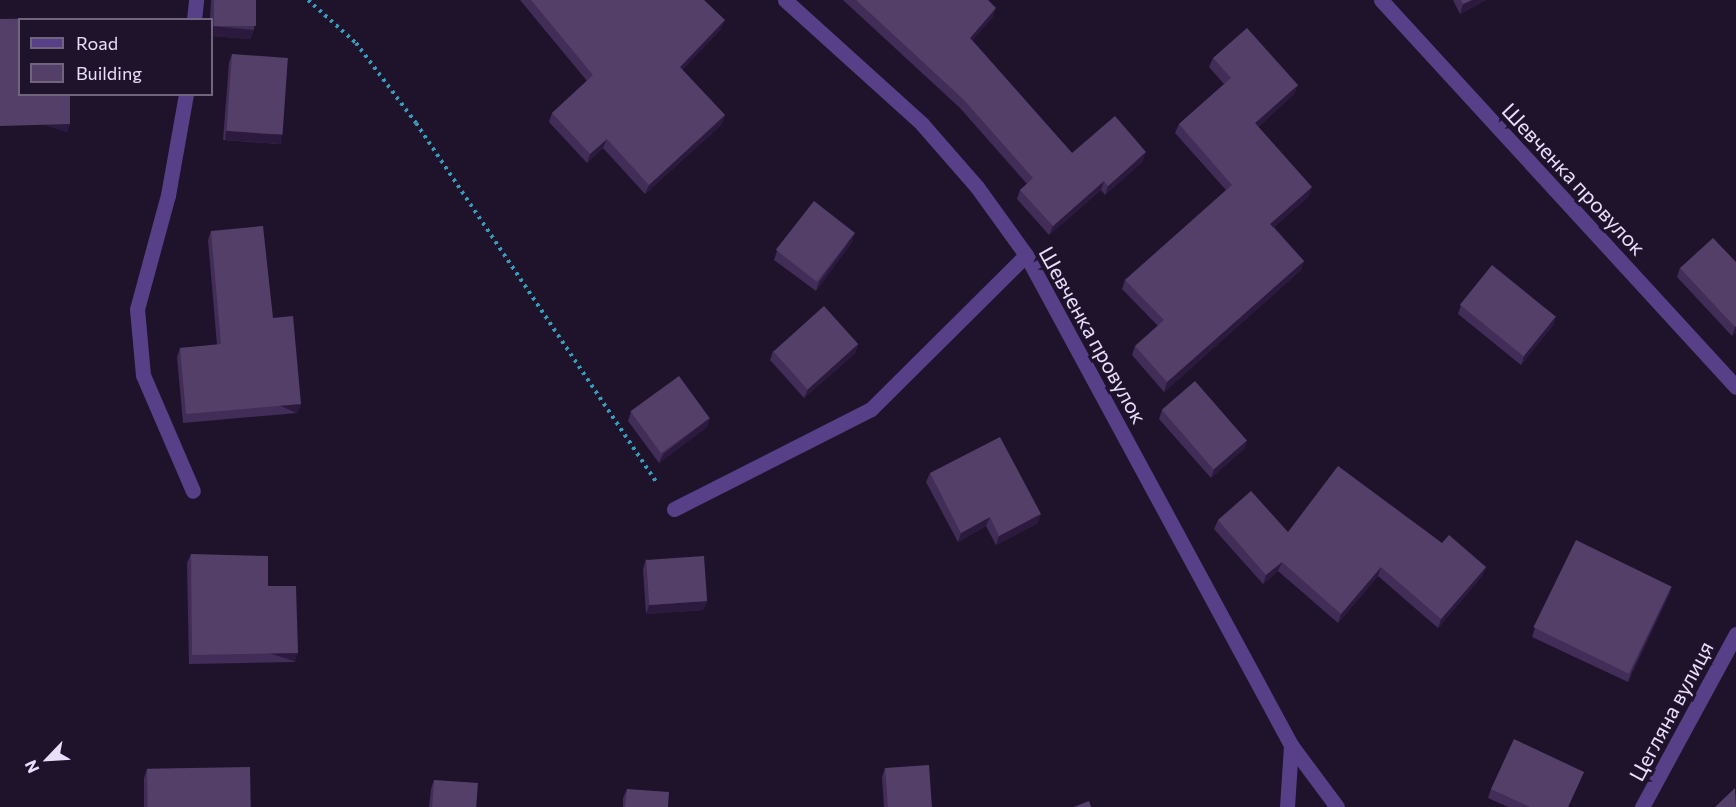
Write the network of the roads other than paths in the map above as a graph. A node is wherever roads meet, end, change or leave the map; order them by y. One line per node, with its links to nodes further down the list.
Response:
1 (196, 0): 4 (street)
2 (785, 0): 6 (street, Шевченка провулок)
3 (1380, 0): 7 (street, Шевченка провулок)
4 (194, 18)
5 (186, 96): 8 (street)
6 (1026, 255): 9 (street); 11 (street, Шевченка провулок)
7 (1736, 387)
8 (193, 491)
9 (674, 509)
10 (1736, 634): 14 (street, Цегляна вулиця)
11 (1291, 745): 12 (street); 13 (street, Шевченка провулок)
12 (1287, 807)
13 (1337, 807)
14 (1642, 807)

